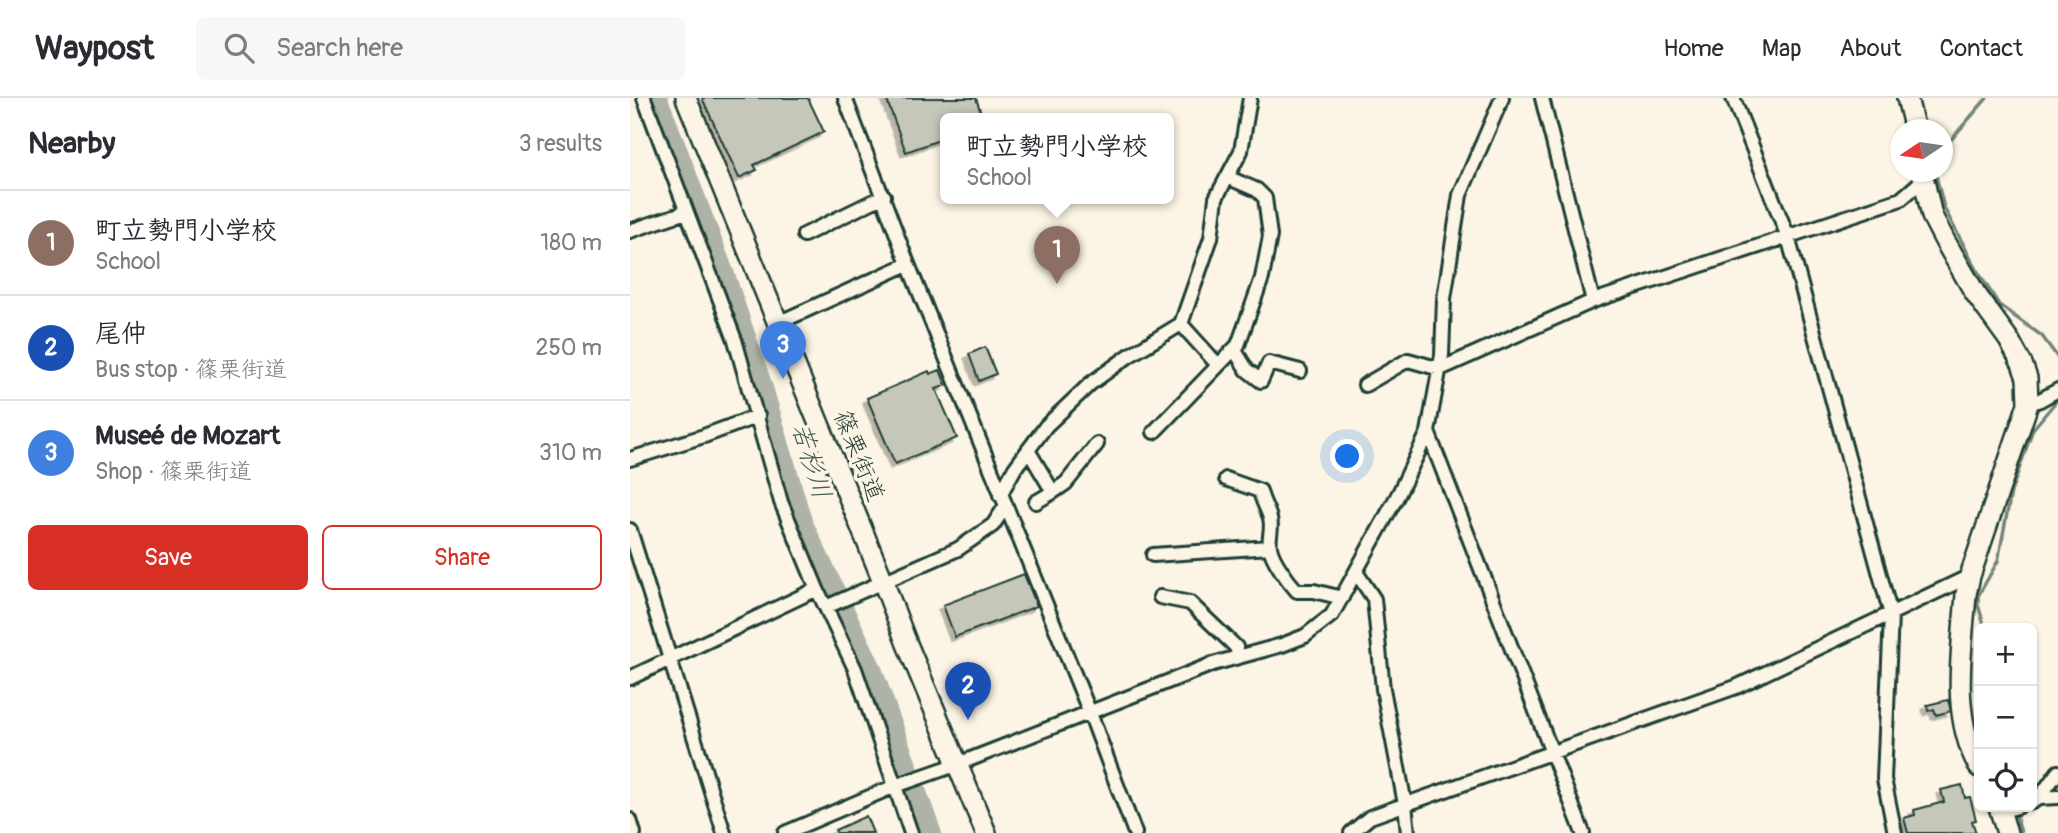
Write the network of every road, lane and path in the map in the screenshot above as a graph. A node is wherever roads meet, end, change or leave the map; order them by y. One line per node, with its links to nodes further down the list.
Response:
1 (644, 98): 14 (street)
2 (687, 98): 20 (main road, 篠栗街道)
3 (845, 98): 13 (street)
4 (1250, 98): 10 (street)
5 (1502, 98): 24 (street)
6 (1542, 98): 19 (street)
7 (1732, 98): 17 (street)
8 (1907, 98): 9 (main road)
9 (1912, 119)
10 (1227, 177): 21 (street); 22 (street)
11 (1917, 182): 17 (street)
12 (1924, 182): 28 (main road)
13 (884, 196): 16 (street); 18 (street)
14 (687, 212): 15 (street); 29 (street)
15 (630, 231)
16 (804, 235)
17 (1788, 237): 19 (street); 49 (street)
18 (908, 264): 20 (street); 37 (street)
19 (1593, 301): 24 (street)
20 (778, 323): 44 (main road, 篠栗街道)
21 (1181, 324): 23 (street); 33 (street)
22 (1234, 349): 23 (street); 25 (street)
23 (1218, 365): 30 (street)
24 (1440, 369): 26 (street); 31 (street)
25 (1300, 371)
26 (1364, 385)
27 (2058, 390): 28 (street)
28 (2028, 404): 43 (main road)
29 (758, 416): 34 (street); 45 (street)
30 (1153, 432)
31 (1428, 432): 42 (street); 54 (street)
32 (1097, 444): 36 (street)
33 (1028, 450): 36 (street); 37 (street)
34 (630, 459)
35 (1226, 479): 40 (street)
36 (1053, 492): 38 (street)
37 (1002, 501): 44 (street); 53 (street)
38 (1036, 502)
39 (630, 530): 50 (street)
40 (1270, 547): 41 (street); 47 (street)
41 (1153, 555)
42 (1356, 572): 47 (street); 62 (street)
43 (1970, 576): 49 (street); 55 (main road)
44 (883, 581): 48 (street); 56 (main road, 篠栗街道)
45 (817, 589): 48 (street); 50 (street)
46 (1160, 597): 51 (street)
47 (1342, 598): 51 (street)
48 (826, 607): 58 (street)
49 (1891, 615): 54 (street); 74 (street)
50 (671, 657): 52 (street); 66 (street)
51 (1239, 657): 53 (street)
52 (630, 678)
53 (1090, 713): 56 (street); 70 (street)
54 (1550, 753): 62 (street); 73 (street)
55 (1974, 754)
56 (958, 764): 58 (street); 69 (main road, 篠栗街道)
57 (2058, 772): 60 (street)
58 (895, 786): 67 (street); 68 (street)
59 (2058, 797): 61 (street)
60 (2037, 798)
61 (2037, 800)
62 (1405, 804): 71 (street); 72 (street)
63 (2007, 812): 75 (main road)
64 (630, 820): 65 (street)
65 (634, 833)
66 (724, 833)
67 (785, 833)
68 (911, 833)
69 (986, 833)
70 (1135, 833)
71 (1351, 833)
72 (1408, 833)
73 (1583, 833)
74 (1895, 833)
75 (2007, 833)

